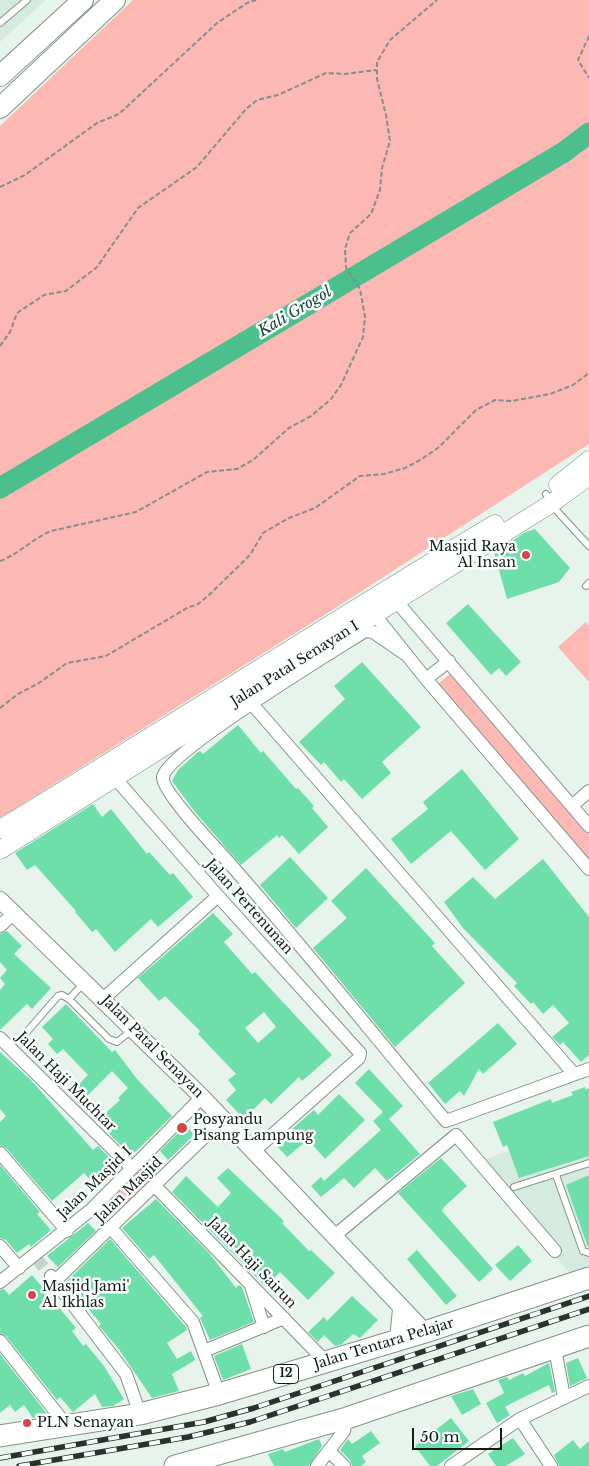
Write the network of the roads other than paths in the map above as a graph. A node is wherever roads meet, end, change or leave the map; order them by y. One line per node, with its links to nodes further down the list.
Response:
1 (27, 0): 4 (lane)
2 (83, 0): 5 (main road)
3 (116, 0): 6 (main road)
4 (0, 23)
5 (23, 57): 6 (main road); 7 (main road)
6 (37, 74): 8 (main road)
7 (0, 76)
8 (0, 108)
9 (589, 460): 11 (main road, Jalan Patal Senayan I)
10 (588, 479): 11 (main road, Jalan Patal Senayan I)
11 (549, 498): 12 (lane); 13 (main road, Jalan Patal Senayan I)
12 (589, 546)
13 (390, 595): 14 (main road, Jalan Patal Senayan I); 16 (street)
14 (369, 608): 15 (street); 19 (main road, Jalan Patal Senayan I); 23 (main road, Jalan Patal Senayan I)
15 (405, 654): 17 (street); 18 (street)
16 (449, 661): 17 (street); 21 (street)
17 (426, 679): 25 (street)
18 (252, 704): 37 (street); 37 (street)
19 (115, 778): 24 (main road, Jalan Patal Senayan I); 26 (street, Jalan Pertenunan)
20 (589, 791): 21 (street)
21 (572, 806): 22 (street)
22 (589, 826)
23 (0, 829)
24 (0, 850)
25 (589, 869)
26 (218, 896): 32 (street); 40 (street, Jalan Pertenunan)
27 (0, 900): 28 (street, Jalan Patal Senayan)
28 (14, 913): 29 (street); 30 (street, Jalan Patal Senayan)
29 (0, 926)
30 (85, 981): 31 (lane); 32 (street, Jalan Patal Senayan)
31 (69, 999): 33 (lane); 34 (lane)
32 (103, 999): 33 (street, Jalan Patal Senayan)
33 (133, 1029): 38 (street, Jalan Patal Senayan)
34 (24, 1034)
35 (0, 1038): 43 (street, Jalan Haji Muchtar)
36 (589, 1070): 37 (street)
37 (574, 1074)
38 (202, 1097): 39 (street, Jalan Patal Senayan); 43 (street, Jalan Masjid I)
39 (223, 1119): 40 (street, Jalan Patal Senayan); 45 (street, Jalan Masjid)
40 (254, 1151): 49 (street, Jalan Patal Senayan)
41 (0, 1153): 48 (street)
42 (589, 1164): 44 (lane)
43 (132, 1168): 48 (street, Jalan Masjid I)
44 (556, 1174): 46 (lane); 52 (lane)
45 (155, 1186): 47 (street, Jalan Masjid); 56 (street, Jalan Haji Sairun)
46 (514, 1187)
47 (111, 1228): 65 (street); 70 (street, Jalan Masjid)
48 (67, 1231): 53 (street, Jalan Masjid I)
49 (334, 1237): 51 (street); 57 (street, Jalan Patal Senayan)
50 (0, 1246): 53 (street)
51 (555, 1251)
52 (589, 1253)
53 (19, 1268): 55 (street, Jalan Masjid I)
54 (589, 1278): 60 (highway, Jalan Tentara Pelajar / 12)
55 (0, 1282)
56 (251, 1284): 58 (street, Jalan Haji Sairun); 59 (street)
57 (401, 1309): 60 (street, Jalan Patal Senayan); 62 (street)
58 (284, 1318): 59 (street); 66 (street, Jalan Haji Sairun)
59 (264, 1327): 65 (street)
60 (425, 1332): 62 (highway, Jalan Tentara Pelajar / 12)
61 (589, 1336): 64 (highway)
62 (398, 1340): 66 (highway, Jalan Tentara Pelajar / 12)
63 (0, 1341): 73 (street)
64 (556, 1349): 69 (street); 71 (highway)
65 (204, 1351): 68 (street)
66 (326, 1362): 68 (highway, Jalan Tentara Pelajar / 12)
67 (589, 1386): 69 (street)
68 (219, 1394): 70 (highway, Jalan Tentara Pelajar / 12)
69 (564, 1397): 72 (street)
70 (140, 1414): 73 (highway, Jalan Tentara Pelajar / 12)
71 (346, 1418): 75 (street); 77 (highway)
72 (520, 1419): 76 (street); 80 (street)
73 (67, 1426): 74 (highway, Jalan Tentara Pelajar / 12)
74 (0, 1436)
75 (329, 1451): 78 (street); 79 (street)
76 (458, 1464)
77 (175, 1466)
78 (316, 1466)
79 (344, 1466)
80 (551, 1466)

